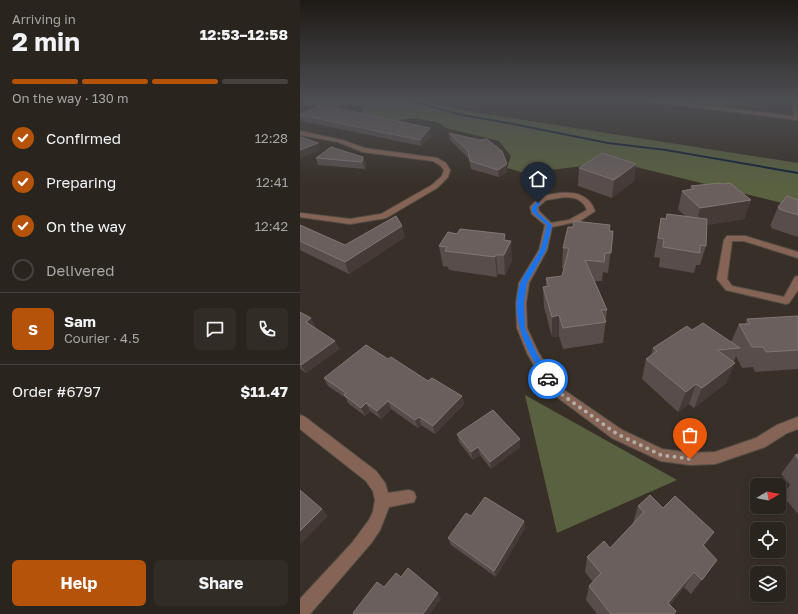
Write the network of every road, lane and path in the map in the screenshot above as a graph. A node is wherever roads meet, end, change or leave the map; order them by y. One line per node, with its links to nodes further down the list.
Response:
1 (300, 133): 2 (street)
2 (300, 215)
3 (549, 225): 3 (street); 7 (street)
4 (798, 255): 5 (street)
5 (798, 279)
6 (300, 421): 9 (street)
7 (798, 423)
8 (409, 497): 9 (street)
9 (382, 501): 10 (street)
10 (300, 612)

